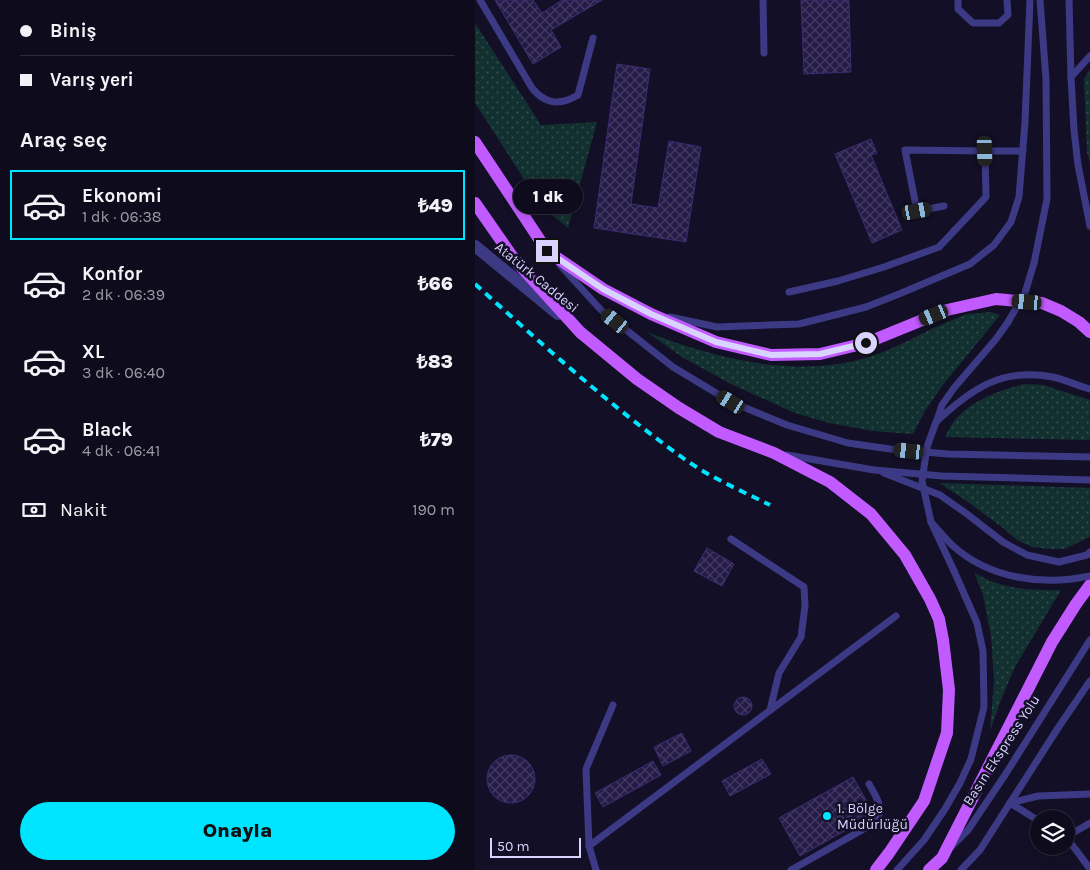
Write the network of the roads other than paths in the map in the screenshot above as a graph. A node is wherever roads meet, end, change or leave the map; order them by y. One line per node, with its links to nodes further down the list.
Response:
1 (480, 0): 8 (lane)
2 (763, 0): 9 (lane)
3 (958, 0): 4 (lane)
4 (1007, 0)
5 (1031, 0): 14 (lane)
6 (1040, 0): 27 (lane, bridge)
7 (1069, 0): 11 (lane)
8 (593, 38)
9 (764, 53)
10 (1090, 56): 11 (lane)
11 (1071, 77): 15 (lane)
12 (475, 142): 21 (main road)
13 (985, 151): 14 (lane); 18 (lane); 22 (lane)
14 (1023, 151): 23 (lane)
15 (1077, 165): 17 (lane); 19 (lane)
16 (475, 202): 24 (main road)
17 (1090, 203)
18 (944, 206)
19 (1090, 226)
20 (475, 246): 24 (street, Atatürk Caddesi)
21 (547, 251): 23 (main road); 29 (lane)
22 (789, 292)
23 (651, 314): 25 (main road)
24 (580, 332): 28 (main road)
25 (1090, 332)
26 (1090, 390): 27 (lane)
27 (936, 422): 32 (lane, bridge)
28 (774, 453): 30 (lane); 54 (main road)
29 (1090, 456)
30 (874, 470): 31 (lane); 34 (lane)
31 (1090, 480)
32 (931, 522): 35 (lane, bridge); 55 (lane, bridge)
33 (731, 539): 41 (lane)
34 (1090, 552)
35 (1090, 576)
36 (1090, 585): 50 (main road)
37 (897, 616): 41 (lane)
38 (1090, 640): 50 (lane, Basın Ekspress Yolu)
39 (1090, 681): 44 (lane)
40 (613, 705): 48 (lane)
41 (769, 710): 48 (lane)
42 (869, 784): 53 (lane)
43 (1090, 794): 44 (lane)
44 (1010, 803): 45 (lane); 57 (lane)
45 (1030, 815)
46 (1090, 823): 47 (lane)
47 (1075, 832)
48 (589, 846): 52 (lane)
49 (1075, 849): 51 (lane)
50 (942, 858): 56 (main road, Basın Ekspress Yolu)
51 (1090, 869)
52 (596, 870)
53 (791, 870)
54 (876, 870)
55 (897, 870)
56 (929, 870)
57 (961, 870)

